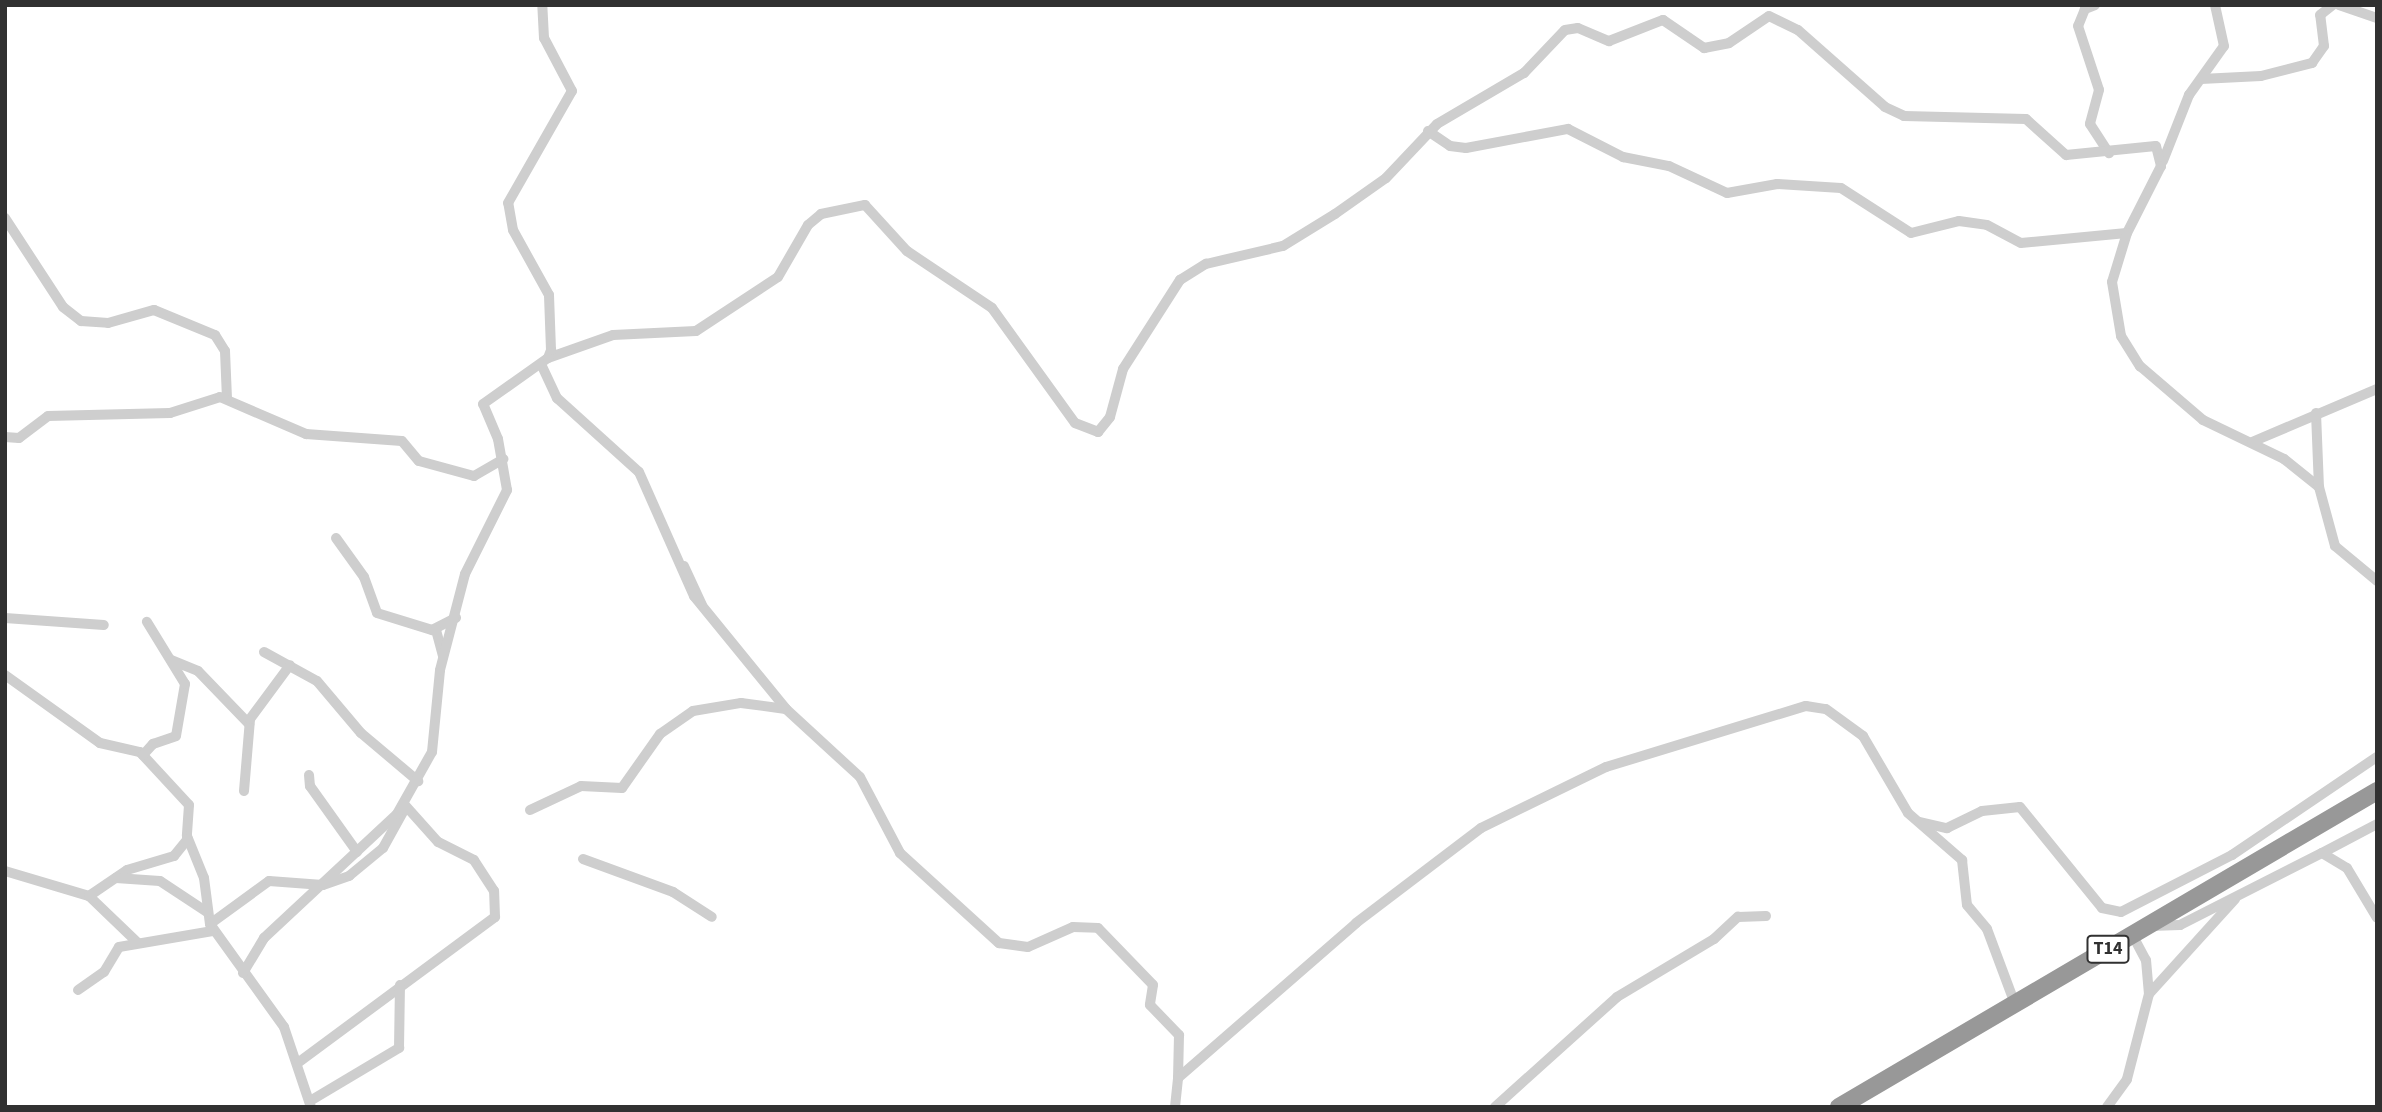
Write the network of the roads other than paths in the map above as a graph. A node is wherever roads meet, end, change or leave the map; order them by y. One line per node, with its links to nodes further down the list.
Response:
1 (541, 5): 13 (street)
2 (2095, 5): 9 (street)
3 (2215, 5): 7 (street)
4 (2333, 5): 7 (street)
5 (2339, 5): 6 (street)
6 (2377, 18)
7 (2201, 79): 10 (street)
8 (1429, 131): 9 (street); 12 (street); 13 (street)
9 (2109, 153): 10 (street)
10 (2161, 166): 12 (street)
11 (5, 218): 15 (street)
12 (2127, 233): 18 (street)
13 (544, 361): 19 (street); 33 (street)
14 (2377, 389): 16 (street)
15 (227, 398): 17 (street); 19 (street)
16 (2316, 413): 18 (street); 20 (street)
17 (5, 437)
18 (2252, 442): 20 (street)
19 (503, 459): 24 (street)
20 (2319, 487): 22 (street)
21 (336, 538): 27 (street)
22 (2377, 581)
23 (5, 618): 26 (street)
24 (456, 618): 27 (street); 29 (street)
25 (147, 622): 30 (street)
26 (104, 625)
27 (436, 630): 29 (street)
28 (264, 652): 31 (street)
29 (443, 656): 38 (street)
30 (171, 660): 34 (street); 35 (street)
31 (290, 666): 34 (street); 38 (street)
32 (5, 676): 35 (street)
33 (786, 709): 42 (street); 70 (street)
34 (249, 724): 39 (street)
35 (143, 755): 45 (street)
36 (2377, 757): 43 (street)
37 (309, 775): 47 (street)
38 (418, 781): 41 (street)
39 (244, 791)
40 (2377, 791): 60 (highway, T14)
41 (404, 804): 47 (street); 53 (street); 65 (street)
42 (530, 810)
43 (1919, 822): 68 (street); 70 (street)
44 (2377, 824): 46 (street)
45 (188, 839): 52 (street); 56 (street)
46 (2348, 843): 48 (street); 50 (street)
47 (358, 852): 53 (street)
48 (2322, 853): 50 (street); 55 (street)
49 (583, 859): 58 (street)
50 (2347, 868): 59 (street)
51 (5, 870): 54 (street)
52 (116, 877): 54 (street); 56 (street)
53 (319, 885): 61 (street); 64 (street)
54 (89, 896): 63 (street)
55 (2236, 897): 60 (street); 67 (street)
56 (207, 912): 61 (street)
57 (1766, 916): 73 (street)
58 (712, 917)
59 (2377, 918)
60 (2151, 926): 62 (highway, T14)
61 (211, 928): 63 (street); 64 (street)
62 (2133, 936): 67 (street); 68 (highway, T14)
63 (138, 943): 66 (street)
64 (243, 973): 69 (street)
65 (400, 985): 69 (street); 71 (street)
66 (78, 990)
67 (2149, 994): 75 (street)
68 (2015, 1004): 74 (highway, T14)
69 (299, 1062): 71 (street)
70 (1178, 1078): 72 (street)
71 (311, 1104)
72 (1175, 1107)
73 (1496, 1107)
74 (1839, 1107)
75 (2107, 1107)

